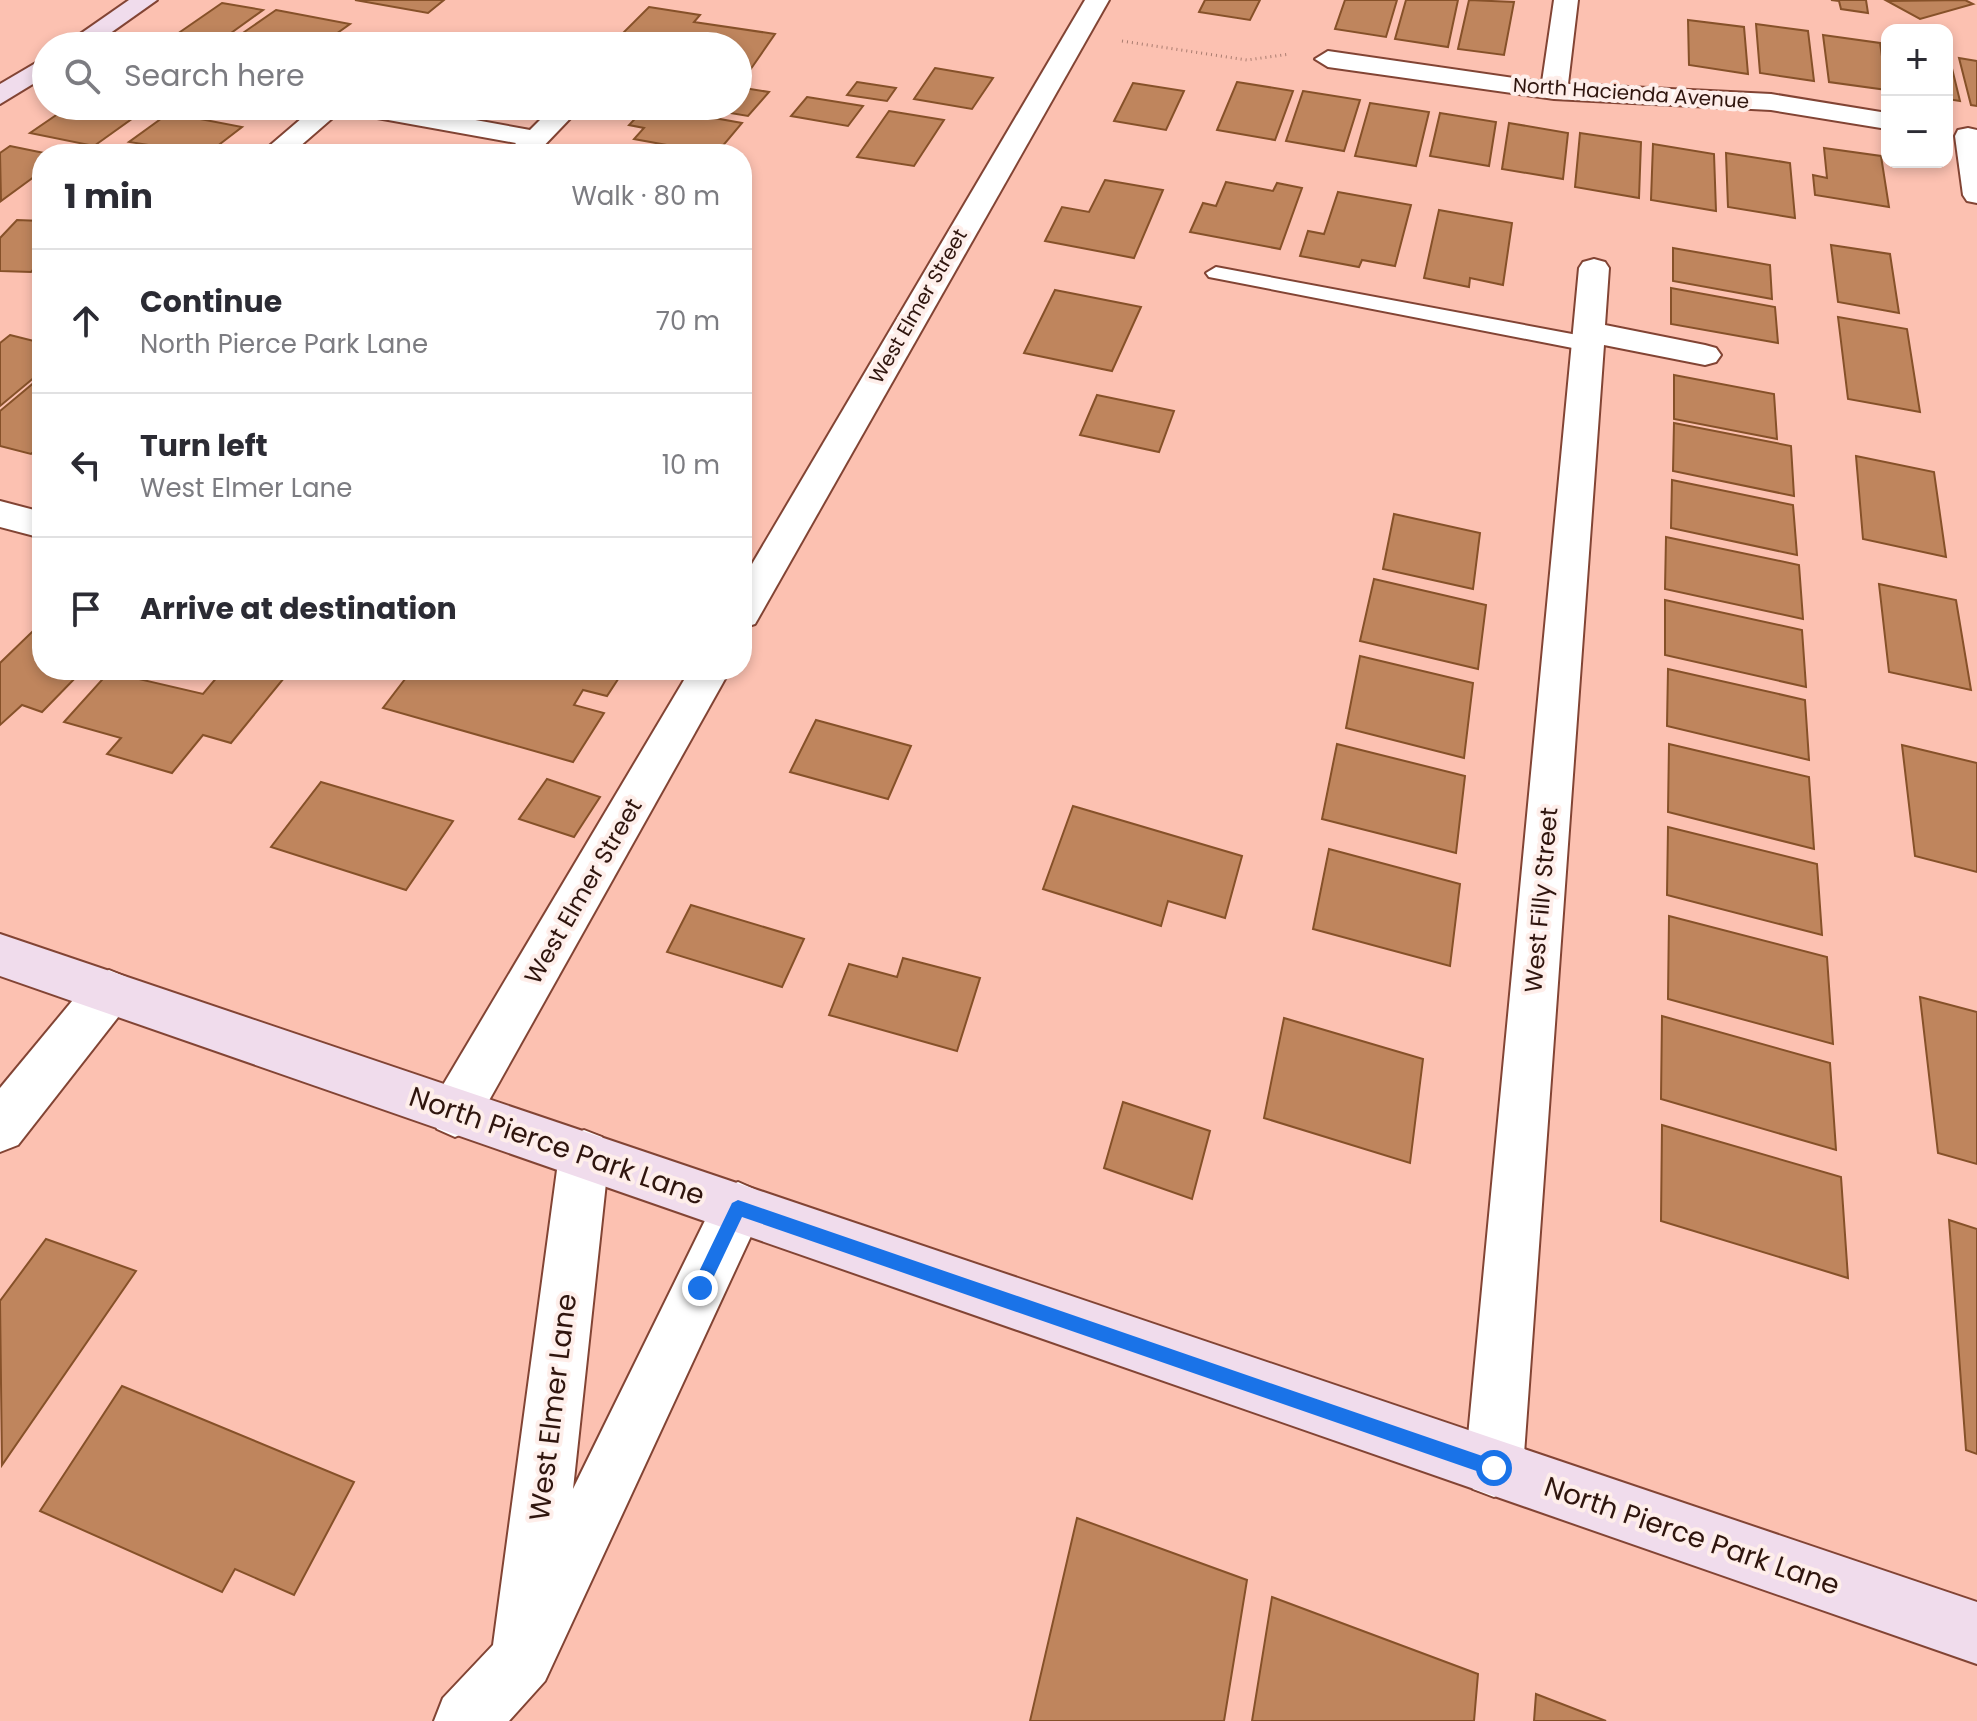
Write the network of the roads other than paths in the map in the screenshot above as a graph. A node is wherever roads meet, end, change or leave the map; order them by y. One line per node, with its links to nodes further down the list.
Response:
1 (145, 0): 4 (street)
2 (1097, 0): 24 (street, West Elmer Street)
3 (1566, 0): 7 (street)
4 (96, 32)
5 (1328, 59): 7 (street, North Hacienda Avenue)
6 (32, 74): 8 (street)
7 (1554, 91): 12 (street, North Hacienda Avenue)
8 (0, 96)
9 (315, 120): 14 (street)
10 (416, 120): 15 (street)
11 (555, 120): 16 (street)
12 (1881, 120)
13 (1964, 135): 17 (street)
14 (286, 144)
15 (519, 144)
16 (530, 144)
17 (1977, 195)
18 (1594, 268): 20 (street, West Filly Street)
19 (1216, 273): 20 (lane)
20 (1588, 338): 21 (street); 32 (street, West Filly Street)
21 (1705, 355)
22 (0, 514): 23 (street)
23 (32, 522)
24 (752, 597)
25 (704, 680): 28 (street, West Elmer Street)
26 (0, 955): 27 (street, North Pierce Park Lane)
27 (109, 992): 28 (street, North Pierce Park Lane); 29 (street)
28 (455, 1112): 30 (street, North Pierce Park Lane)
29 (0, 1127)
30 (584, 1155): 31 (street, North Pierce Park Lane); 34 (street, West Elmer Lane)
31 (738, 1208): 32 (street, North Pierce Park Lane); 34 (street, West Elmer Lane)
32 (1494, 1468): 33 (street, North Pierce Park Lane)
33 (1977, 1633)
34 (523, 1659): 35 (street, West Elmer Lane)
35 (466, 1721)

